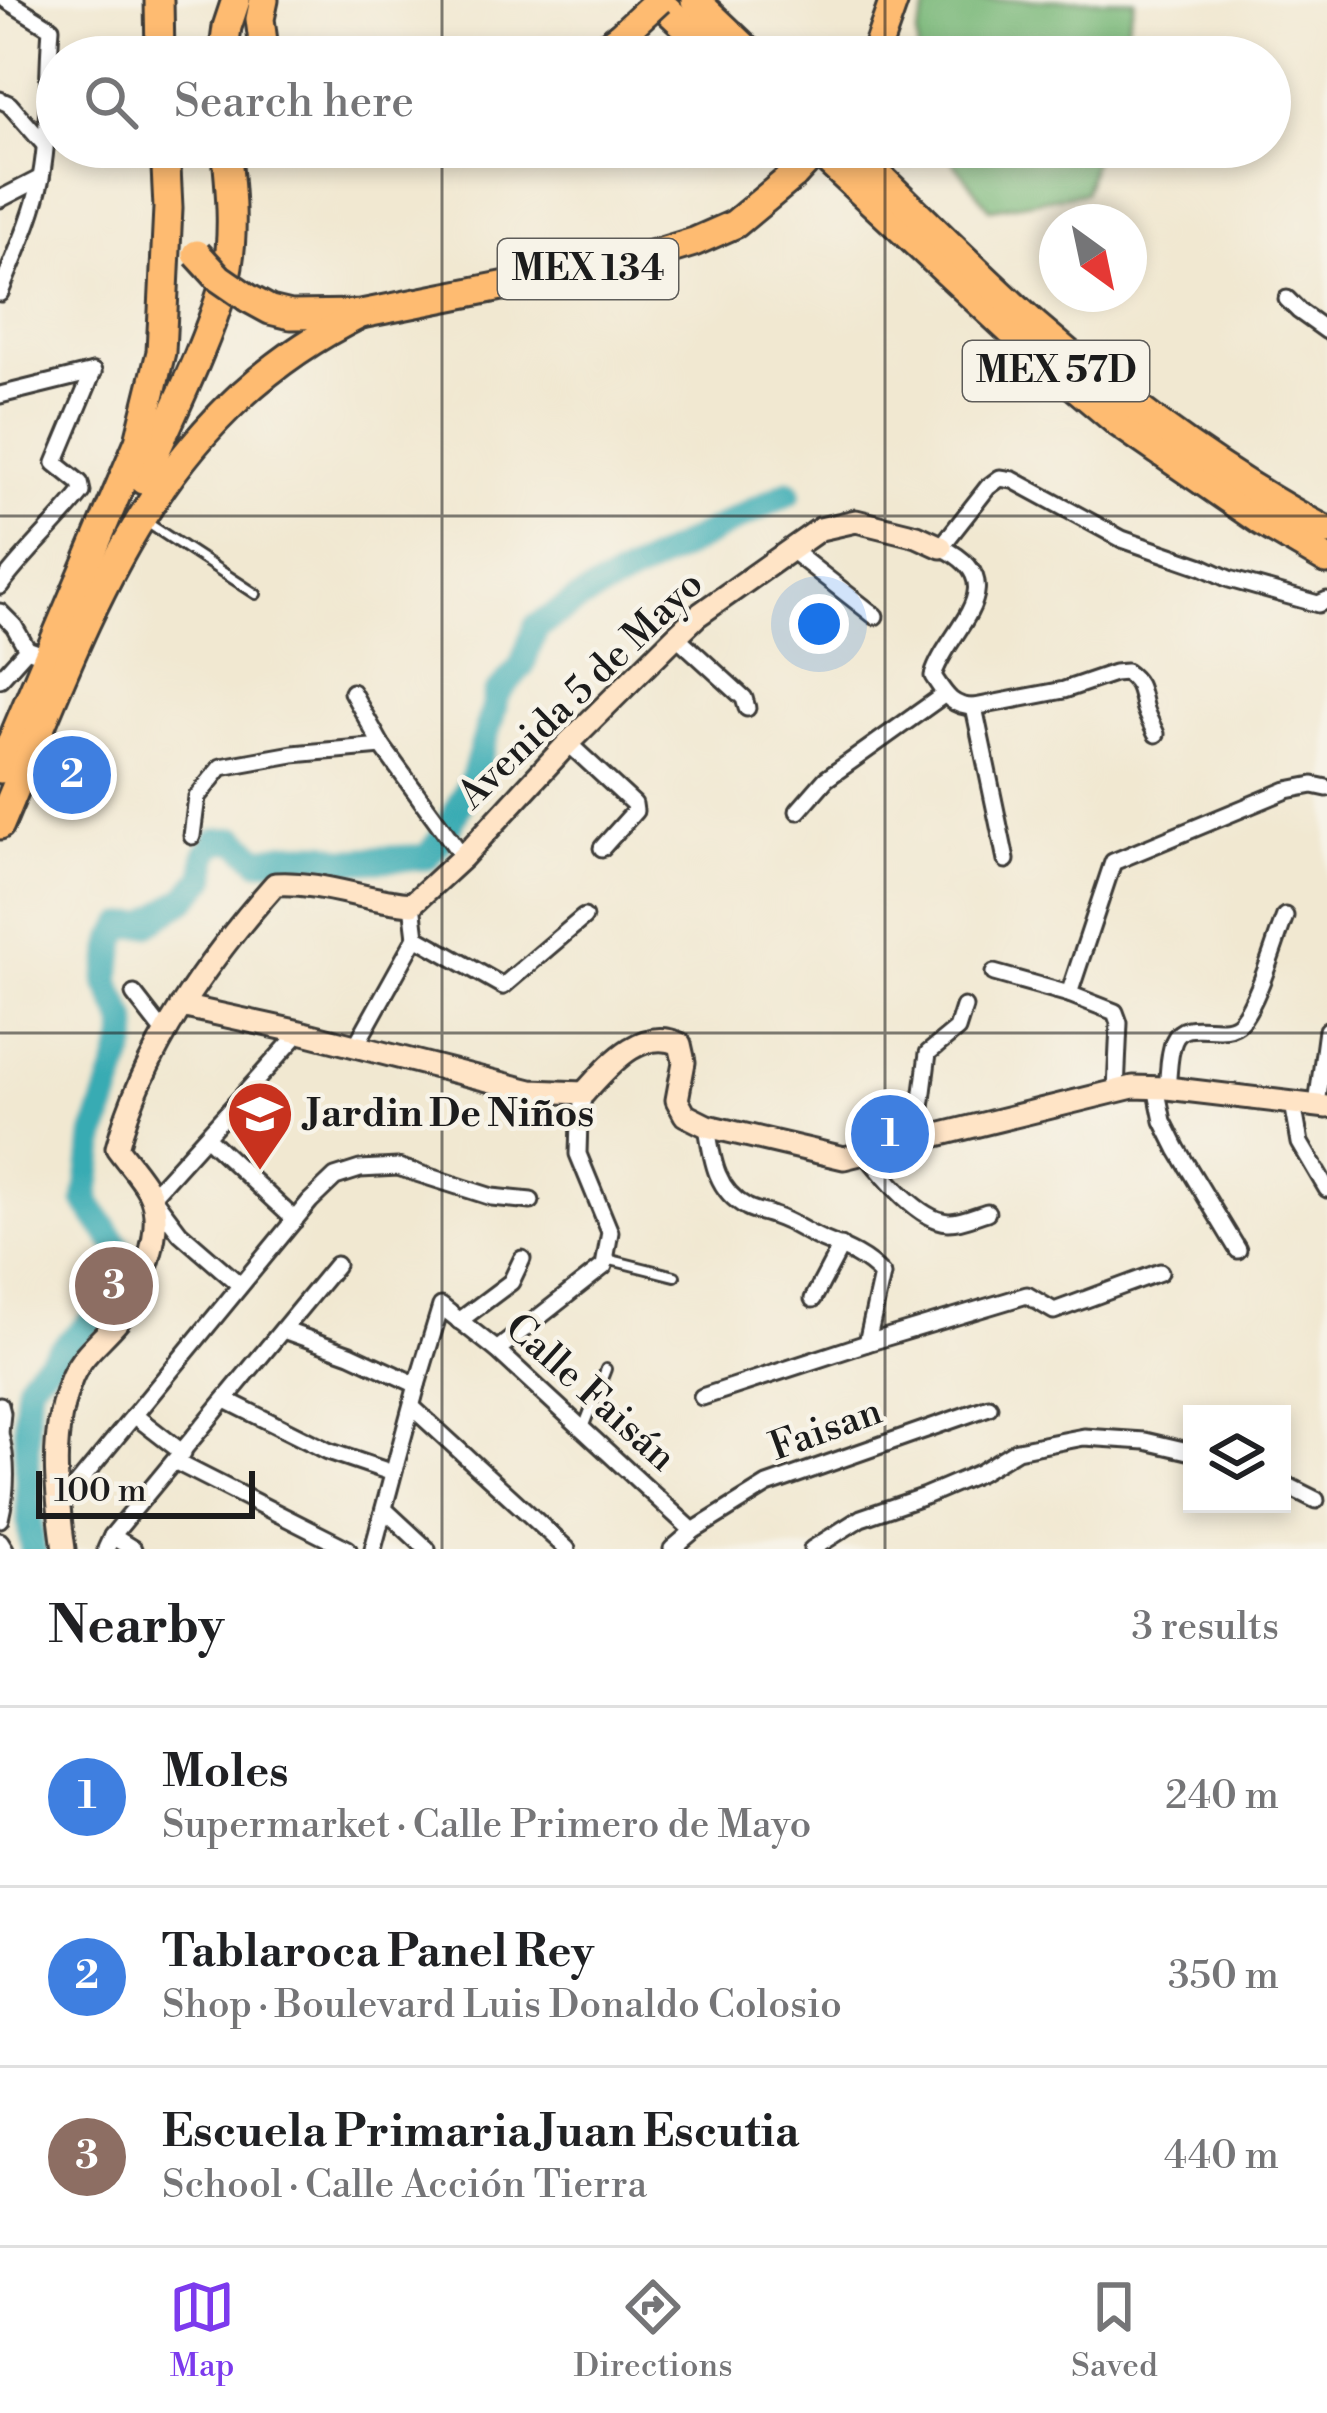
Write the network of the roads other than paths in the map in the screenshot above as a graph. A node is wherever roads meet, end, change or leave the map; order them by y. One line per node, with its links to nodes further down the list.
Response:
1 (6, 0): 8 (street)
2 (236, 0): 10 (highway)
3 (264, 0): 11 (highway)
4 (658, 0): 12 (highway, bridge); 13 (highway)
5 (695, 0): 14 (highway)
6 (894, 0): 15 (highway)
7 (157, 6): 9 (highway)
8 (51, 36)
9 (159, 36)
10 (226, 36)
11 (262, 36)
12 (620, 36)
13 (696, 36)
14 (733, 36)
15 (881, 36)
16 (0, 100): 17 (street)
17 (36, 135)
18 (42, 168): 25 (street)
19 (167, 168): 44 (highway)
20 (169, 168): 29 (highway, bridge)
21 (229, 168): 37 (highway)
22 (800, 168): 29 (highway, MEX 134, bridge)
23 (838, 168): 36 (highway, MEX 57D)
24 (872, 168): 33 (highway, MEX 57D)
25 (40, 178): 26 (street); 27 (street)
26 (0, 199)
27 (0, 293)
28 (1287, 299): 30 (street)
29 (361, 314): 32 (highway)
30 (1327, 331)
31 (0, 395): 38 (street)
32 (140, 518): 37 (highway); 39 (lane)
33 (1327, 531)
34 (941, 547): 35 (street, Avenida 5 de Mayo); 40 (street); 47 (street)
35 (791, 550): 42 (street); 43 (street, Avenida 5 de Mayo)
36 (1327, 560)
37 (108, 574): 56 (highway)
38 (0, 586)
39 (256, 594)
40 (1327, 600)
41 (0, 612): 44 (street)
42 (875, 616)
43 (676, 636): 49 (street); 51 (street, Avenida 5 de Mayo)
44 (36, 652): 45 (street); 53 (highway)
45 (0, 679)
46 (352, 692): 52 (street)
47 (945, 694): 48 (street); 55 (street)
48 (974, 707): 50 (street); 60 (street)
49 (747, 708)
50 (1156, 734)
51 (568, 742): 58 (street); 59 (street, Avenida 5 de Mayo)
52 (382, 746): 57 (street); 59 (street)
53 (0, 769)
54 (1327, 788): 67 (street)
55 (798, 811)
56 (0, 824)
57 (192, 836)
58 (602, 848)
59 (463, 856): 61 (street, Avenida 5 de Mayo)
60 (1006, 860)
61 (412, 904): 64 (street); 68 (street)
62 (1285, 916): 74 (street)
63 (584, 917): 64 (street)
64 (416, 938): 73 (street)
65 (994, 973): 67 (street)
66 (134, 994): 72 (street)
67 (1069, 994): 75 (street)
68 (181, 1006): 71 (street); 72 (street)
69 (964, 1007): 81 (street)
70 (1327, 1030): 78 (street)
71 (300, 1032): 73 (street); 80 (street)
72 (165, 1034): 84 (street)
73 (356, 1047): 76 (street)
74 (1162, 1088): 75 (street); 77 (street); 89 (street)
75 (1116, 1090): 81 (street)
76 (584, 1094): 79 (street); 91 (street)
77 (1293, 1103): 78 (street); 83 (street)
78 (1322, 1106)
79 (707, 1126): 82 (street); 88 (street)
80 (206, 1137): 84 (street); 87 (street)
81 (917, 1139): 82 (street)
82 (865, 1153): 86 (street)
83 (1327, 1190)
84 (152, 1196): 95 (street); 116 (street)
85 (531, 1201): 87 (street)
86 (987, 1212)
87 (295, 1220): 95 (street)
88 (841, 1246): 96 (street); 99 (street)
89 (1238, 1250)
90 (522, 1259): 97 (street)
91 (605, 1259): 94 (lane); 100 (street)
92 (336, 1265): 98 (street)
93 (1160, 1272): 99 (street)
94 (675, 1276)
95 (240, 1285): 108 (street)
96 (813, 1300)
97 (459, 1321): 100 (street, Calle Faisán); 102 (street, Calle Faisán)
98 (283, 1330): 102 (street); 104 (street)
99 (866, 1343): 103 (street)
100 (496, 1350): 109 (street, Calle Faisán)
101 (606, 1369): 109 (lane)
102 (417, 1384): 106 (street)
103 (702, 1397)
104 (226, 1400): 112 (street); 113 (street)
105 (0, 1405): 110 (street)
106 (412, 1407): 113 (street); 129 (street)
107 (989, 1407): 119 (street, Faisan)
108 (134, 1415): 112 (street); 116 (street)
109 (582, 1429): 119 (street, Calle Faisán)
110 (0, 1434): 118 (street)
111 (1183, 1451): 121 (street)
112 (179, 1457): 122 (street); 126 (street)
113 (393, 1473): 117 (street)
114 (1291, 1488): 115 (street)
115 (1316, 1500)
116 (58, 1508): 125 (street)
117 (384, 1509): 127 (street); 128 (street)
118 (0, 1519)
119 (692, 1531): 130 (street, Faisan)
120 (0, 1541): 124 (street)
121 (836, 1541): 131 (street)
122 (109, 1543): 123 (street)
123 (132, 1548)
124 (5, 1549)
125 (64, 1549)
126 (348, 1549)
127 (374, 1549)
128 (427, 1549)
129 (567, 1549)
130 (671, 1549)
131 (812, 1549)

